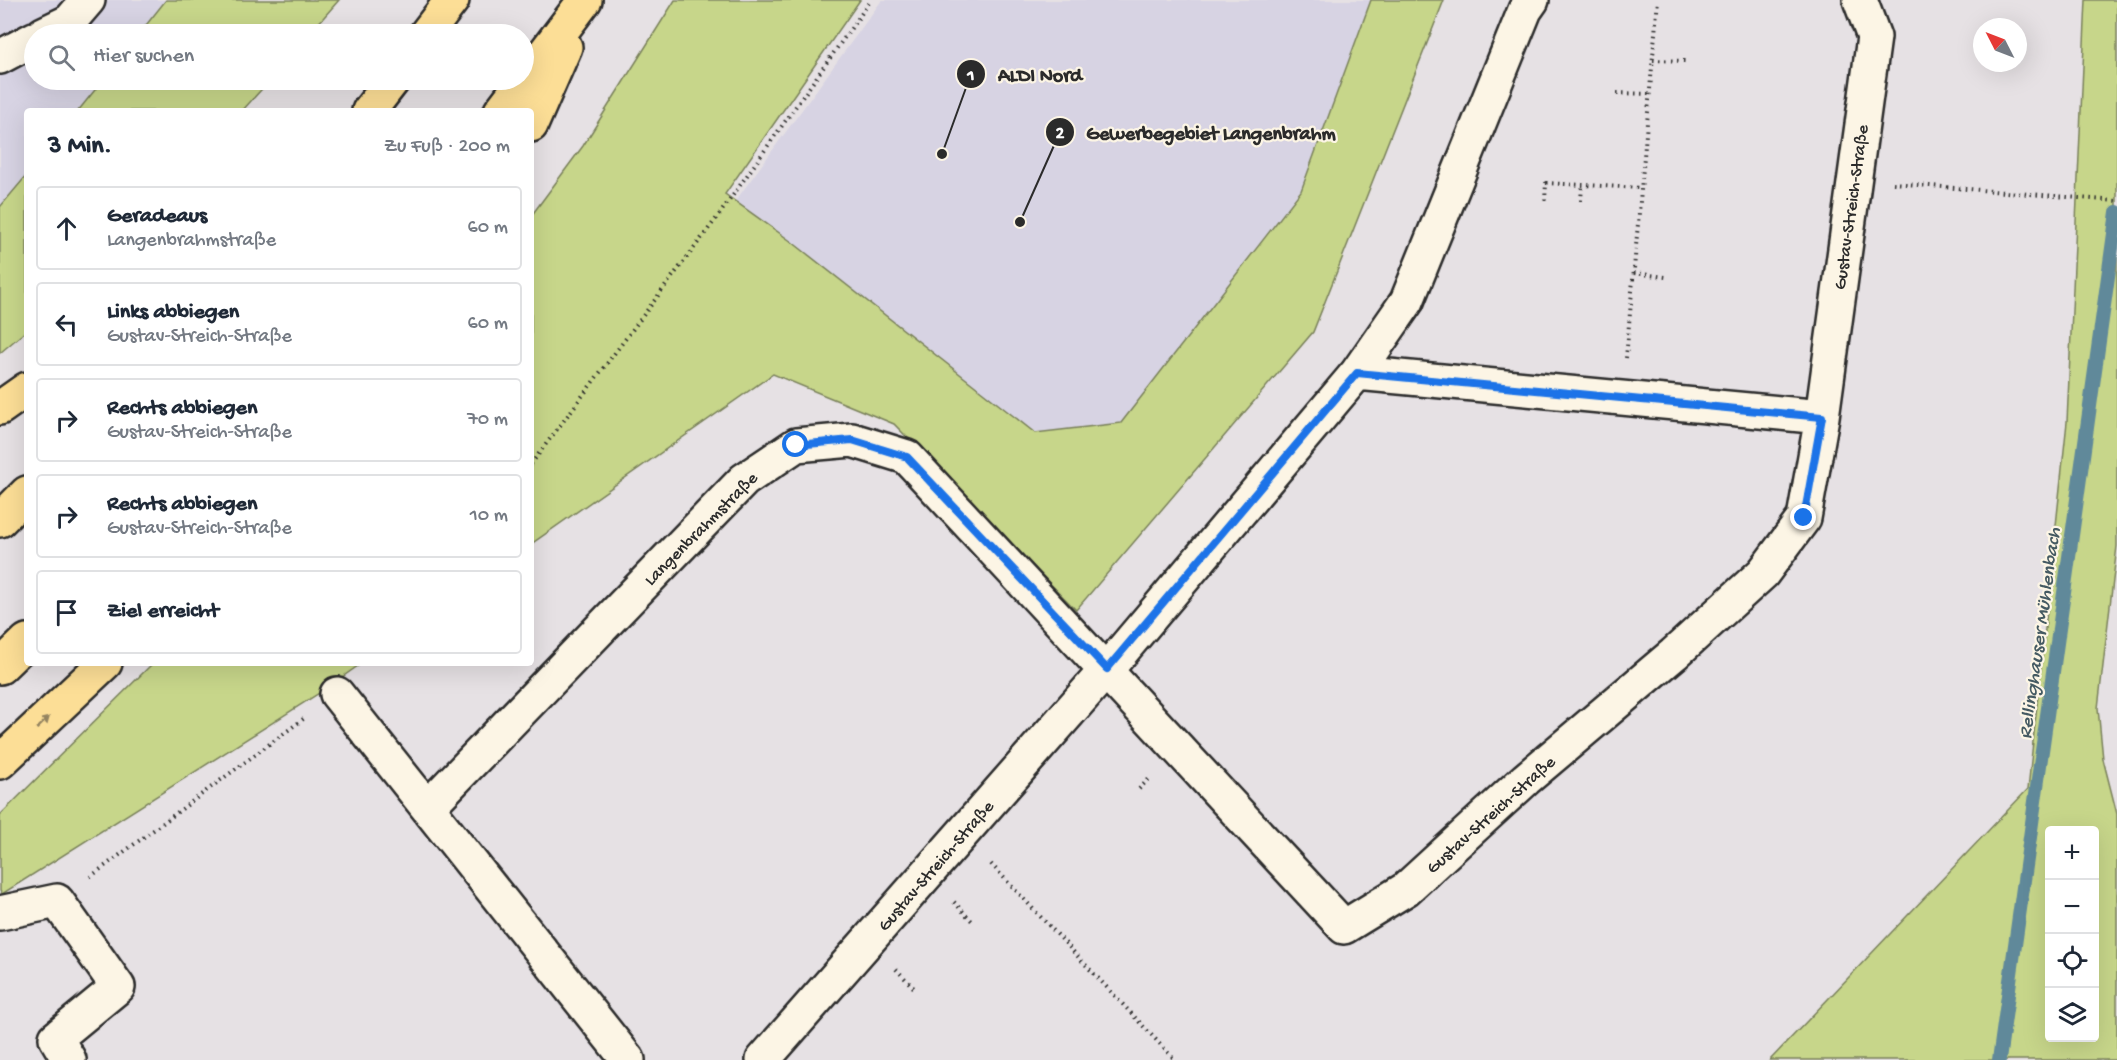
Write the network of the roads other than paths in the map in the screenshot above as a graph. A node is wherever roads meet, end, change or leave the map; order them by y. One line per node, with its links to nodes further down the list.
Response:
1 (87, 0): 6 (street)
2 (452, 0): 7 (highway)
3 (585, 0): 10 (highway); 15 (highway)
4 (1532, 0): 16 (street, Gustav-Streich-Straße)
5 (1860, 0): 19 (street, Gustav-Streich-Straße)
6 (64, 24)
7 (434, 24)
8 (24, 44): 9 (street)
9 (0, 57)
10 (534, 67)
11 (385, 90): 13 (highway)
12 (517, 90): 14 (highway)
13 (371, 108)
14 (503, 108)
15 (534, 118)
16 (1357, 373): 19 (street); 25 (street, Gustav-Streich-Straße)
17 (24, 391): 18 (highway)
18 (0, 408)
19 (1822, 417): 25 (street, Gustav-Streich-Straße)
20 (24, 496): 21 (highway)
21 (0, 520)
22 (24, 644): 24 (highway)
23 (102, 666): 27 (highway, one-way to 23)
24 (0, 667)
25 (1107, 669): 28 (street, Langenbrahmstraße); 32 (street, Gustav-Streich-Straße)
26 (337, 694): 28 (street)
27 (0, 762)
28 (428, 807): 31 (street)
29 (0, 913): 30 (street)
30 (69, 1060)
31 (628, 1060)
32 (763, 1060)

